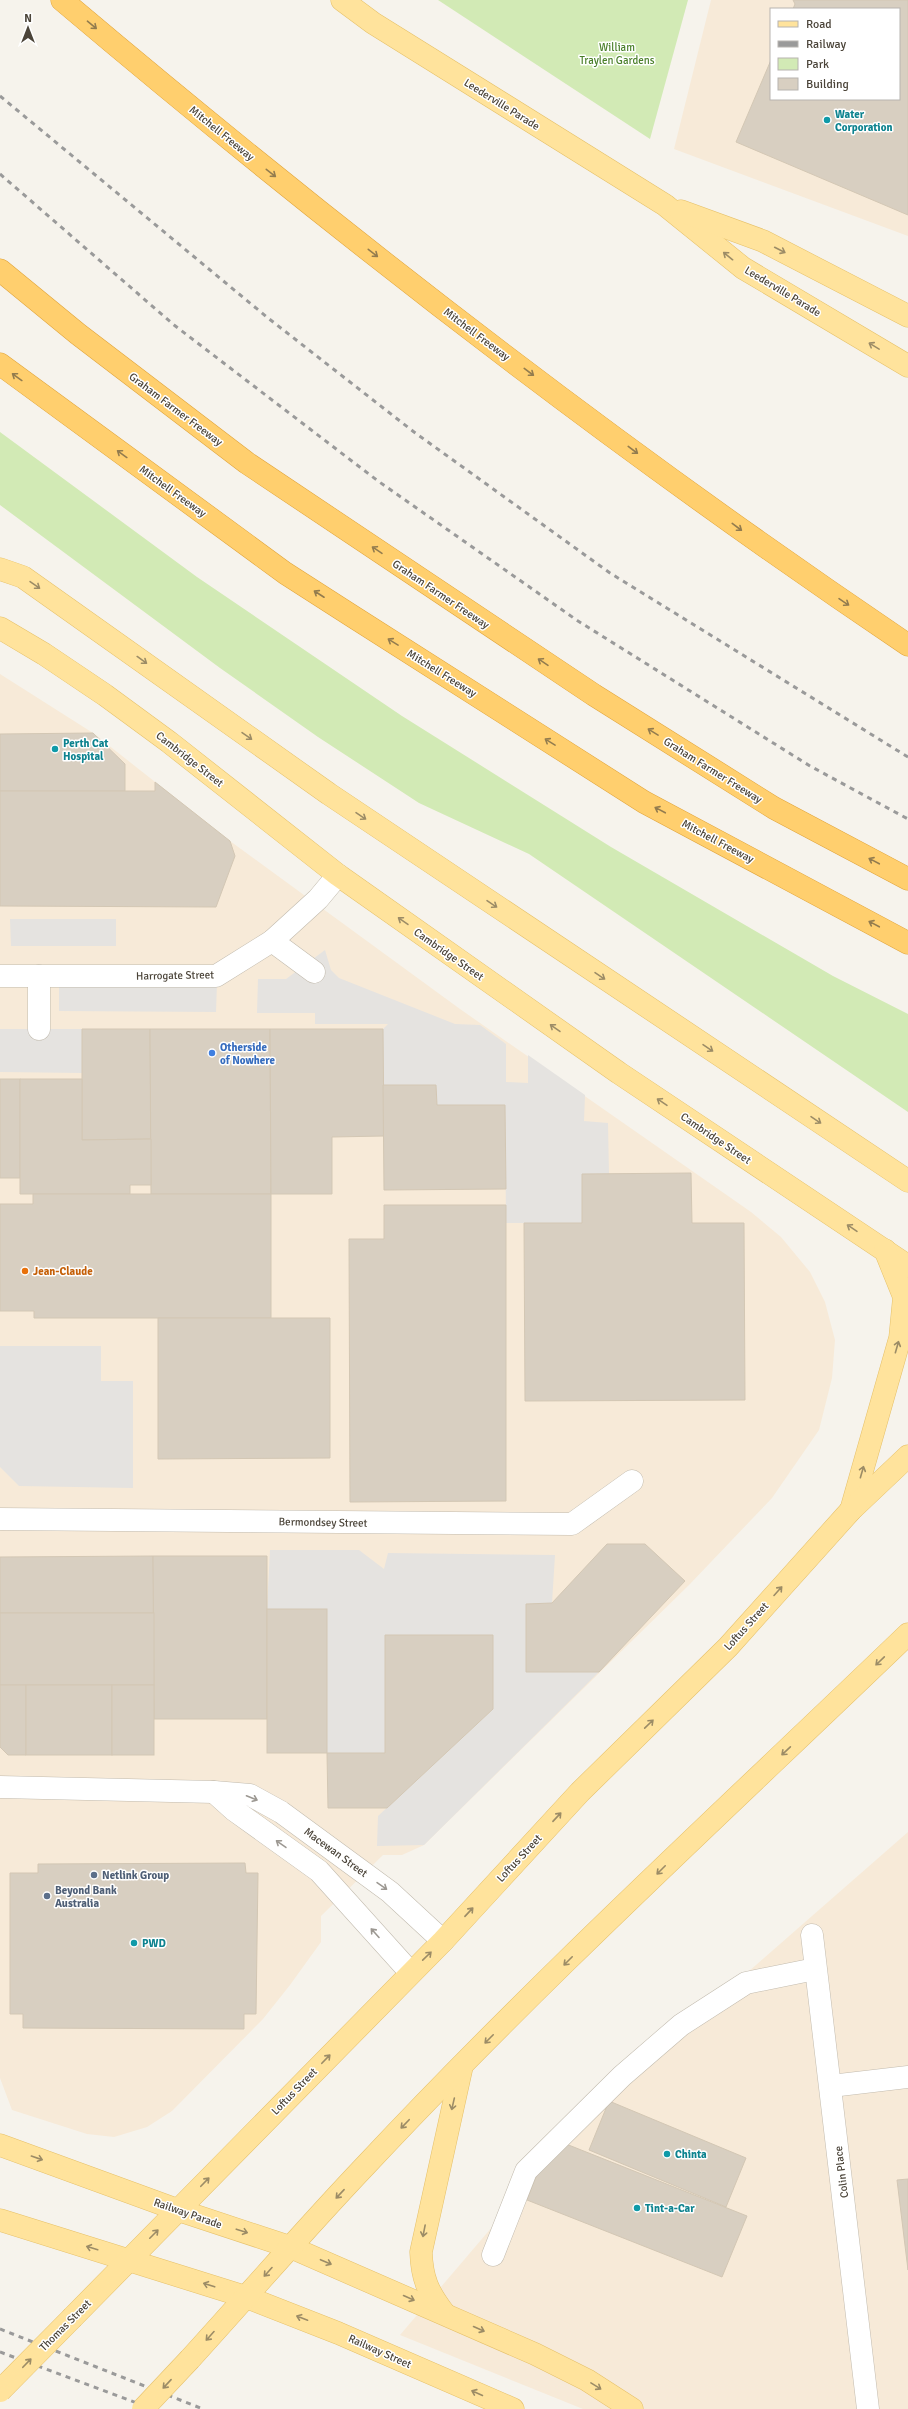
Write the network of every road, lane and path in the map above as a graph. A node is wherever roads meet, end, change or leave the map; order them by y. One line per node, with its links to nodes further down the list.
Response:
1 (62, 0): 10 (highway, Mitchell Freeway, one-way to 10)
2 (342, 0): 3 (main road, Leederville Parade)
3 (665, 205): 5 (main road, Leederville Parade, one-way to 5); 7 (main road, Leederville Parade, one-way to 3)
4 (0, 270): 12 (highway, Graham Farmer Freeway, one-way to 4)
5 (908, 316)
6 (0, 364): 14 (highway, Mitchell Freeway, one-way to 6)
7 (908, 366)
8 (0, 569): 19 (main road, one-way to 19)
9 (0, 628): 11 (main road, Cambridge Street)
10 (908, 645)
11 (338, 875): 13 (street, Harrogate Street); 20 (main road, Cambridge Street, one-way to 11)
12 (908, 879)
13 (272, 941): 15 (street); 17 (street, Harrogate Street)
14 (908, 942)
15 (314, 972)
16 (0, 976): 17 (street, Harrogate Street)
17 (39, 976): 18 (street)
18 (39, 1030)
19 (908, 1181)
20 (884, 1250): 21 (main road, Cambridge Street); 24 (main road, one-way to 20)
21 (908, 1266)
22 (908, 1456): 24 (main road, Loftus Street)
23 (632, 1481): 25 (street, Bermondsey Street)
24 (851, 1510): 30 (main road, Loftus Street, one-way to 24)
25 (0, 1519)
26 (908, 1634): 33 (main road, one-way to 33)
27 (0, 1787): 28 (street, Macewan Street)
28 (214, 1792): 30 (street, Macewan Street, one-way to 30); 32 (street, one-way to 28)
29 (812, 1935): 31 (street, Colin Place)
30 (443, 1941): 32 (main road, Loftus Street, one-way to 30)
31 (815, 1968): 35 (street, Colin Place); 40 (street)
32 (410, 1972): 37 (main road, Loftus Street, one-way to 32)
33 (462, 2066): 39 (main road, one-way to 39); 43 (main road, one-way to 43)
34 (908, 2077): 35 (street)
35 (831, 2086): 48 (street, Colin Place)
36 (0, 2145): 37 (main road, Railway Parade, one-way to 37)
37 (178, 2210): 39 (main road, Railway Parade, one-way to 39); 41 (main road, Loftus Street, one-way to 37)
38 (0, 2220): 41 (main road, one-way to 38)
39 (290, 2247): 42 (main road, one-way to 42); 43 (main road, Railway Parade, one-way to 43)
40 (493, 2255)
41 (129, 2259): 42 (main road, one-way to 41); 44 (main road, Thomas Street, one-way to 41, bridge)
42 (246, 2297): 45 (main road, one-way to 45, bridge); 46 (main road, Railway Street, one-way to 42)
43 (444, 2314): 47 (main road, one-way to 47)
44 (0, 2391)
45 (143, 2409)
46 (513, 2409)
47 (632, 2409)
48 (868, 2409)

